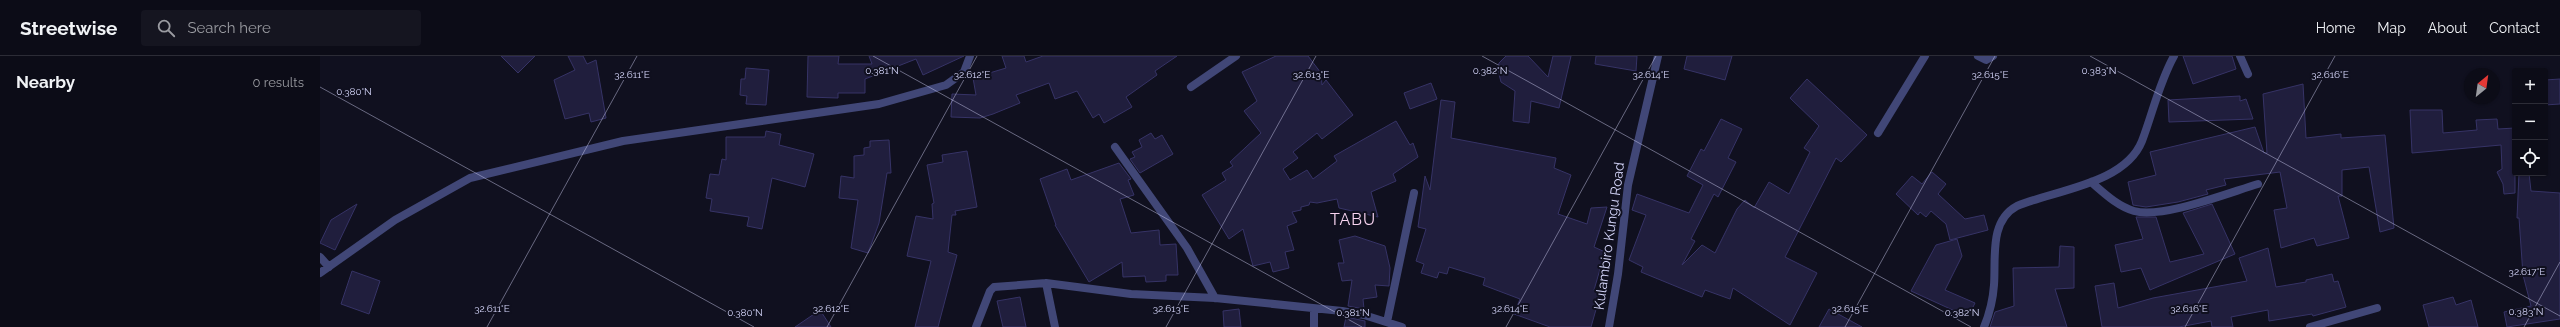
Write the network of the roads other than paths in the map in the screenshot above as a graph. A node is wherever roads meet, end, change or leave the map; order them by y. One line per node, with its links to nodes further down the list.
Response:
1 (970, 56): 17 (street)
2 (1236, 56): 10 (street)
3 (1658, 56): 28 (street, Kulambiro Kungu Road)
4 (1925, 56): 11 (street)
5 (1978, 56): 6 (street)
6 (1993, 56)
7 (2174, 56): 13 (street)
8 (2240, 56): 9 (street)
9 (2248, 74)
10 (1191, 87)
11 (1878, 133)
12 (1115, 147): 20 (street)
13 (2091, 182): 14 (street); 29 (street)
14 (2258, 184)
15 (1414, 193): 23 (street)
16 (320, 256): 17 (street)
17 (329, 267): 18 (street)
18 (320, 273)
19 (1046, 283): 20 (street); 24 (street); 25 (street)
20 (1215, 298): 22 (street)
21 (2377, 308): 30 (street)
22 (1314, 309): 23 (street); 26 (street)
23 (1387, 322): 27 (street)
24 (976, 327)
25 (1055, 327)
26 (1314, 327)
27 (1402, 327)
28 (1609, 327)
29 (1984, 327)
30 (2310, 327)

